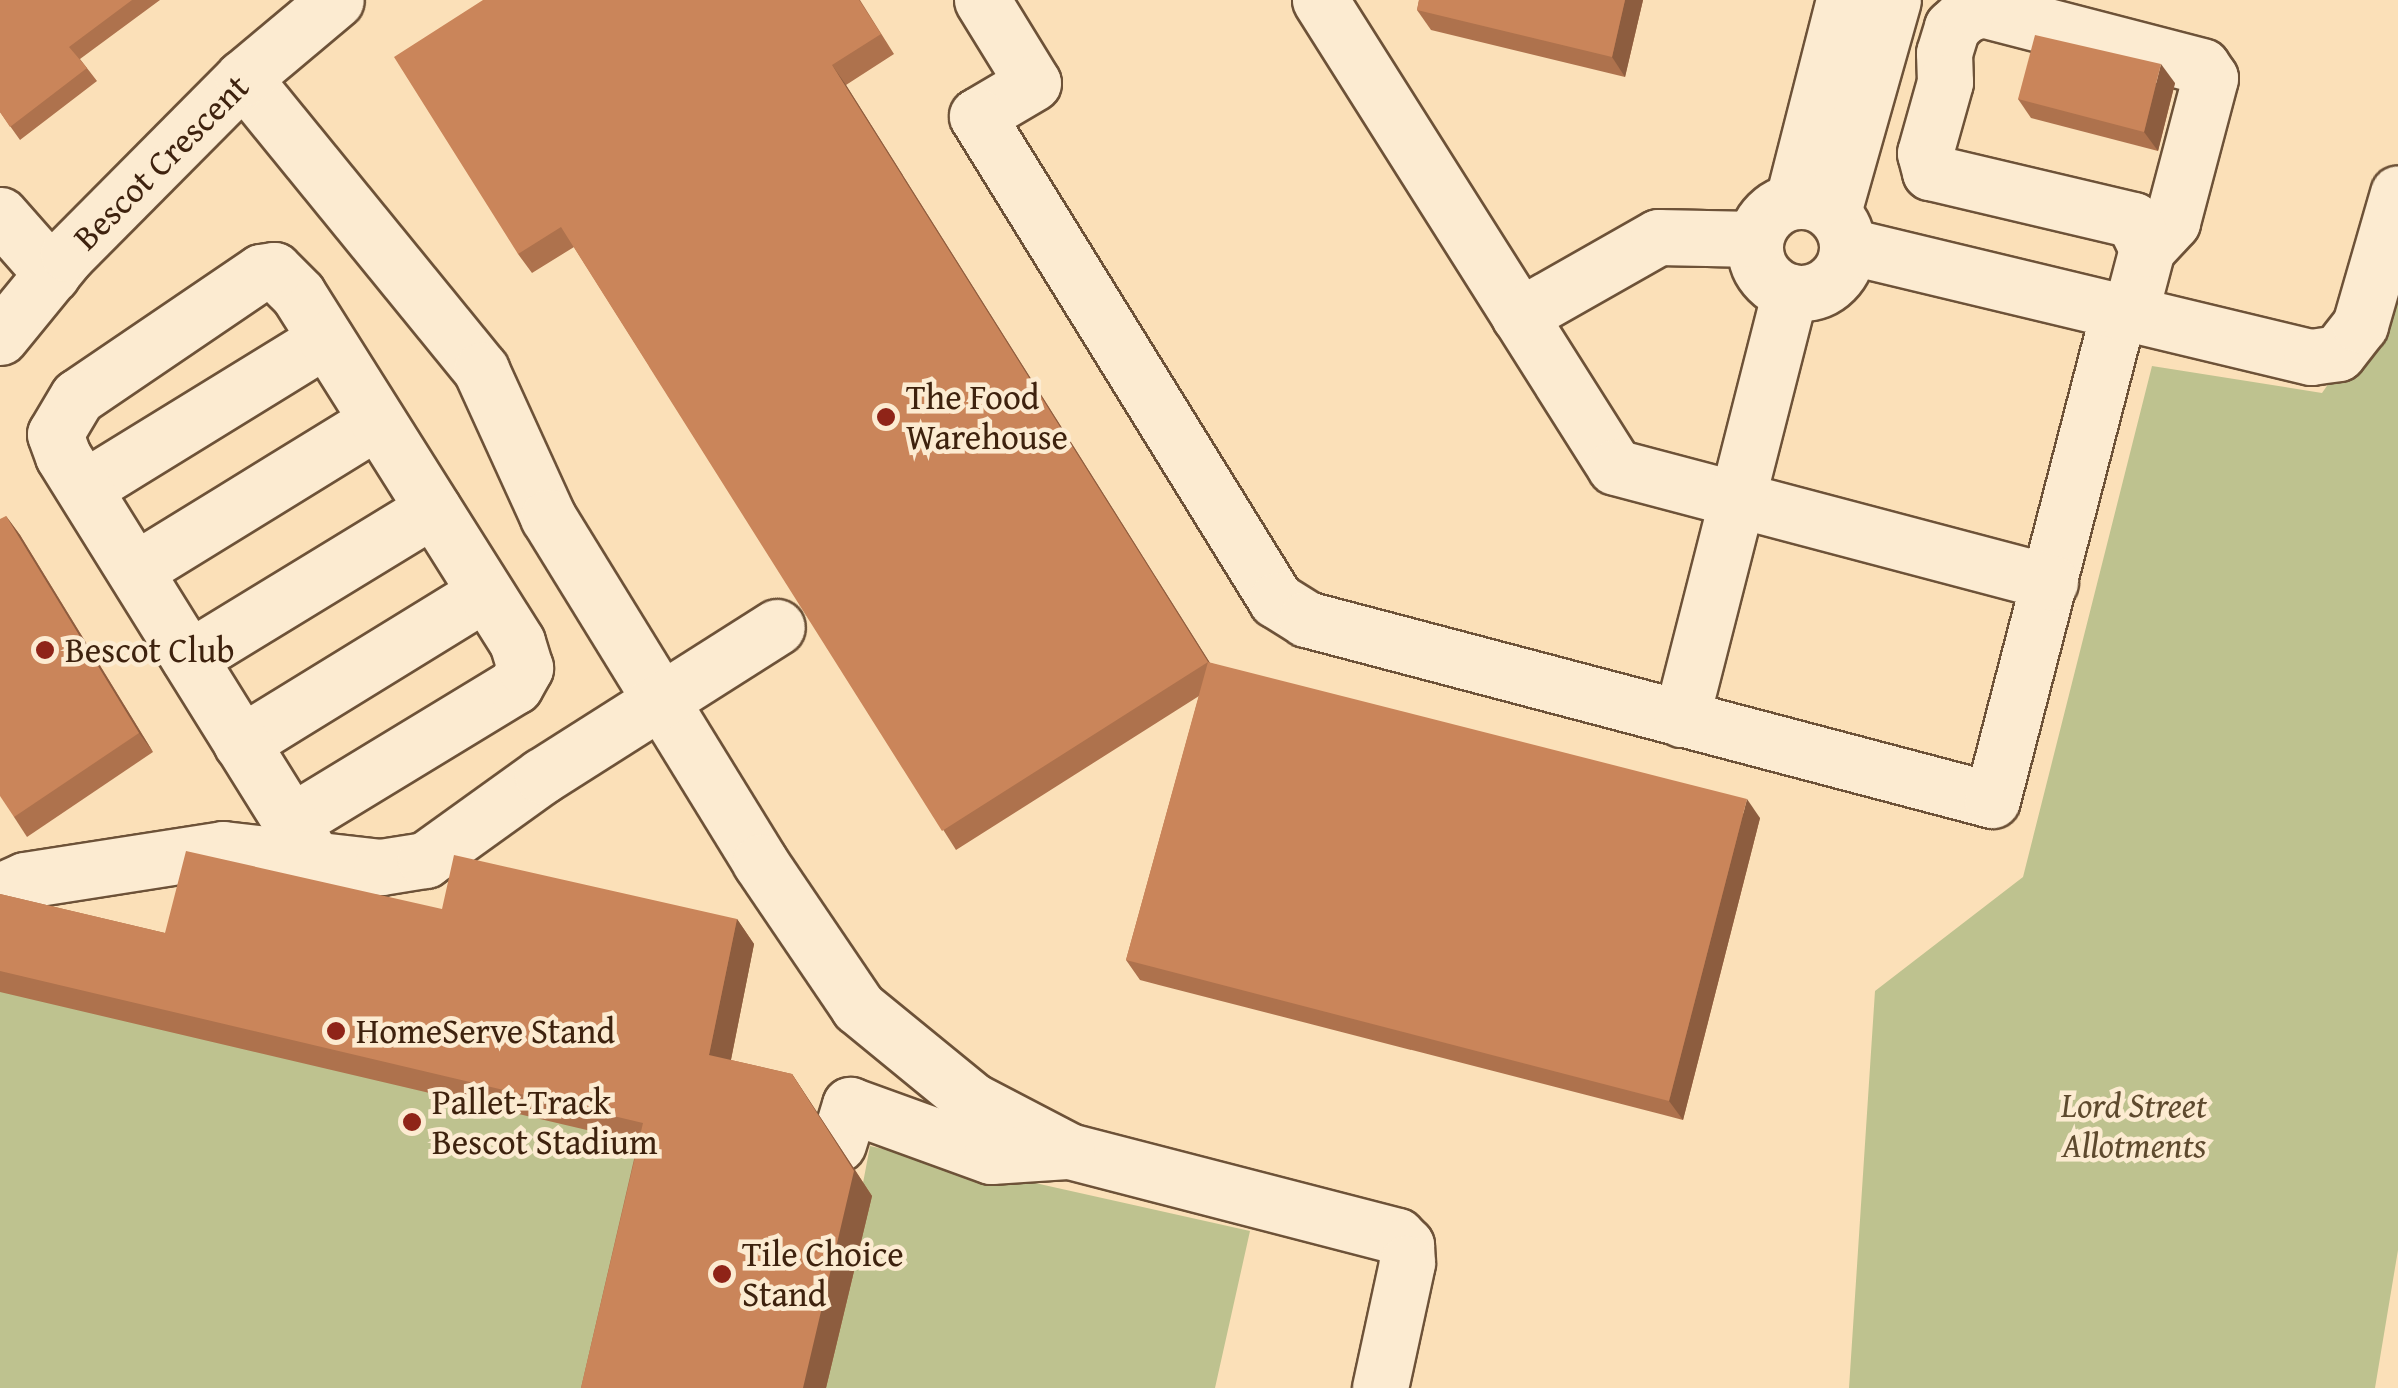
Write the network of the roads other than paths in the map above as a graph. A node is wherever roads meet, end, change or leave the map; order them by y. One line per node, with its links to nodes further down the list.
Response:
1 (336, 0): 6 (street, Bescot Crescent)
2 (982, 0): 28 (street)
3 (1320, 0): 14 (street)
4 (1844, 0): 9 (street)
5 (1893, 0): 9 (street)
6 (243, 78): 12 (street, Bescot Crescent); 27 (street)
7 (2398, 193): 15 (street)
8 (0, 214): 12 (street)
9 (1825, 219): 10 (street); 13 (street); 15 (street)
10 (1755, 239): 13 (street); 14 (street)
11 (2147, 249): 11 (street); 15 (street)
12 (52, 274): 16 (street, Bescot Crescent)
13 (1790, 292): 20 (street)
14 (1519, 316): 20 (street)
15 (2124, 316): 23 (street)
16 (0, 337)
17 (326, 340): 18 (street); 19 (street); 19 (street)
18 (377, 421): 21 (street); 22 (street)
19 (84, 488): 22 (street)
20 (1739, 501): 23 (street); 28 (street)
21 (433, 509): 24 (street); 26 (street)
22 (134, 570): 26 (street)
23 (2050, 582): 28 (street)
24 (486, 593): 29 (street); 30 (street)
25 (777, 628): 27 (street)
26 (189, 658): 29 (street)
27 (664, 700): 30 (street); 33 (street)
28 (1682, 718)
29 (242, 743): 30 (street)
30 (302, 840): 31 (street)
31 (0, 891)
32 (838, 1144): 33 (street)
33 (1070, 1151): 34 (street)
34 (1380, 1388)

